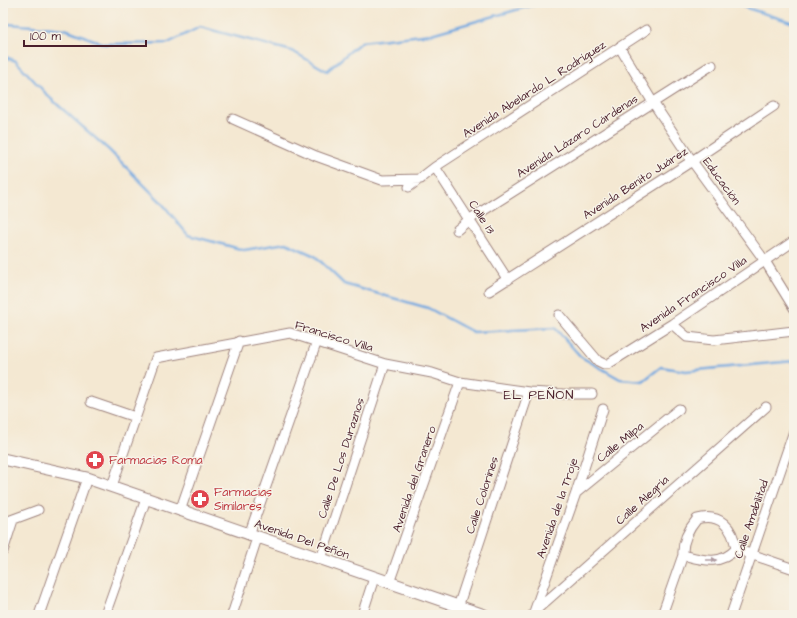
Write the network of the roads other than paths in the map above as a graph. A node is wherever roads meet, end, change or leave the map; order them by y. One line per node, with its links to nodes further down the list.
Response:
1 (646, 30): 2 (street, Avenida Abelardo L. Rodríguez)
2 (620, 48): 4 (street, Educación); 8 (street, Avenida Abelardo L. Rodríguez)
3 (712, 65): 4 (street, Avenida Lázaro Cárdenas)
4 (652, 101): 7 (street, Educación); 11 (street, Avenida Lázaro Cárdenas)
5 (774, 106): 7 (street, Avenida Benito Juárez)
6 (233, 119): 9 (street)
7 (692, 161): 14 (street, Educación); 15 (street, Avenida Benito Juárez)
8 (435, 167): 9 (street, Avenida Abelardo L. Rodríguez); 11 (street, Calle 13)
9 (421, 179): 10 (street, Avenida Abelardo L. Rodríguez)
10 (409, 187)
11 (470, 219): 12 (street, Avenida Lázaro Cárdenas); 15 (street, Calle 13)
12 (457, 230)
13 (794, 241): 14 (street, Avenida Francisco Villa)
14 (765, 260): 17 (street, Educación); 19 (street, Avenida Francisco Villa)
15 (508, 280): 16 (street, Avenida Benito Juárez)
16 (489, 291)
17 (794, 308)
18 (559, 315): 19 (street, Avenida Francisco Villa)
19 (672, 324): 20 (street)
20 (794, 331)
21 (317, 341): 22 (street, Francisco Villa); 23 (street, Francisco Villa); 42 (street)
22 (239, 342): 31 (street, Francisco Villa); 39 (street)
23 (385, 364): 24 (street, Francisco Villa); 47 (street, Calle De Los Duraznos)
24 (460, 382): 25 (street, Francisco Villa); 50 (street, Avenida del Granero)
25 (529, 392): 26 (street, Francisco Villa); 51 (street, Calle Colorines)
26 (592, 394)
27 (91, 402): 31 (street)
28 (766, 407): 52 (street, Calle Alegría)
29 (603, 409): 36 (street, Avenida de la Troje)
30 (679, 409): 36 (street, Calle Milpa)
31 (135, 417): 35 (street, Francisco Villa)
32 (794, 431): 45 (street, Calle Amabilitad)
33 (3, 459): 34 (street, Avenida Del Peñón)
34 (87, 478): 35 (street, Avenida Del Peñón); 53 (street)
35 (112, 486): 37 (street, Avenida Del Peñón)
36 (576, 493): 52 (street, Avenida de la Troje)
37 (146, 499): 39 (street, Avenida Del Peñón); 54 (street)
38 (38, 510): 40 (street)
39 (180, 511): 42 (street, Avenida Del Peñón)
40 (13, 520): 41 (street); 44 (street)
41 (3, 523)
42 (253, 536): 47 (street, Avenida Del Peñón); 55 (street)
43 (736, 549): 45 (street); 46 (street, one-way to 43); 46 (street)
44 (3, 551)
45 (752, 554): 48 (street); 59 (street, Calle Amabilitad)
46 (683, 555): 58 (street)
47 (321, 560): 49 (street, Avenida Del Peñón)
48 (794, 569)
49 (374, 578): 50 (street, Avenida Del Peñón); 56 (street)
50 (389, 583): 51 (street, Avenida Del Peñón)
51 (458, 606): 57 (street, Avenida Del Peñón)
52 (533, 614)
53 (39, 615)
54 (105, 615)
55 (232, 615)
56 (362, 615)
57 (484, 615)
58 (662, 615)
59 (731, 615)

